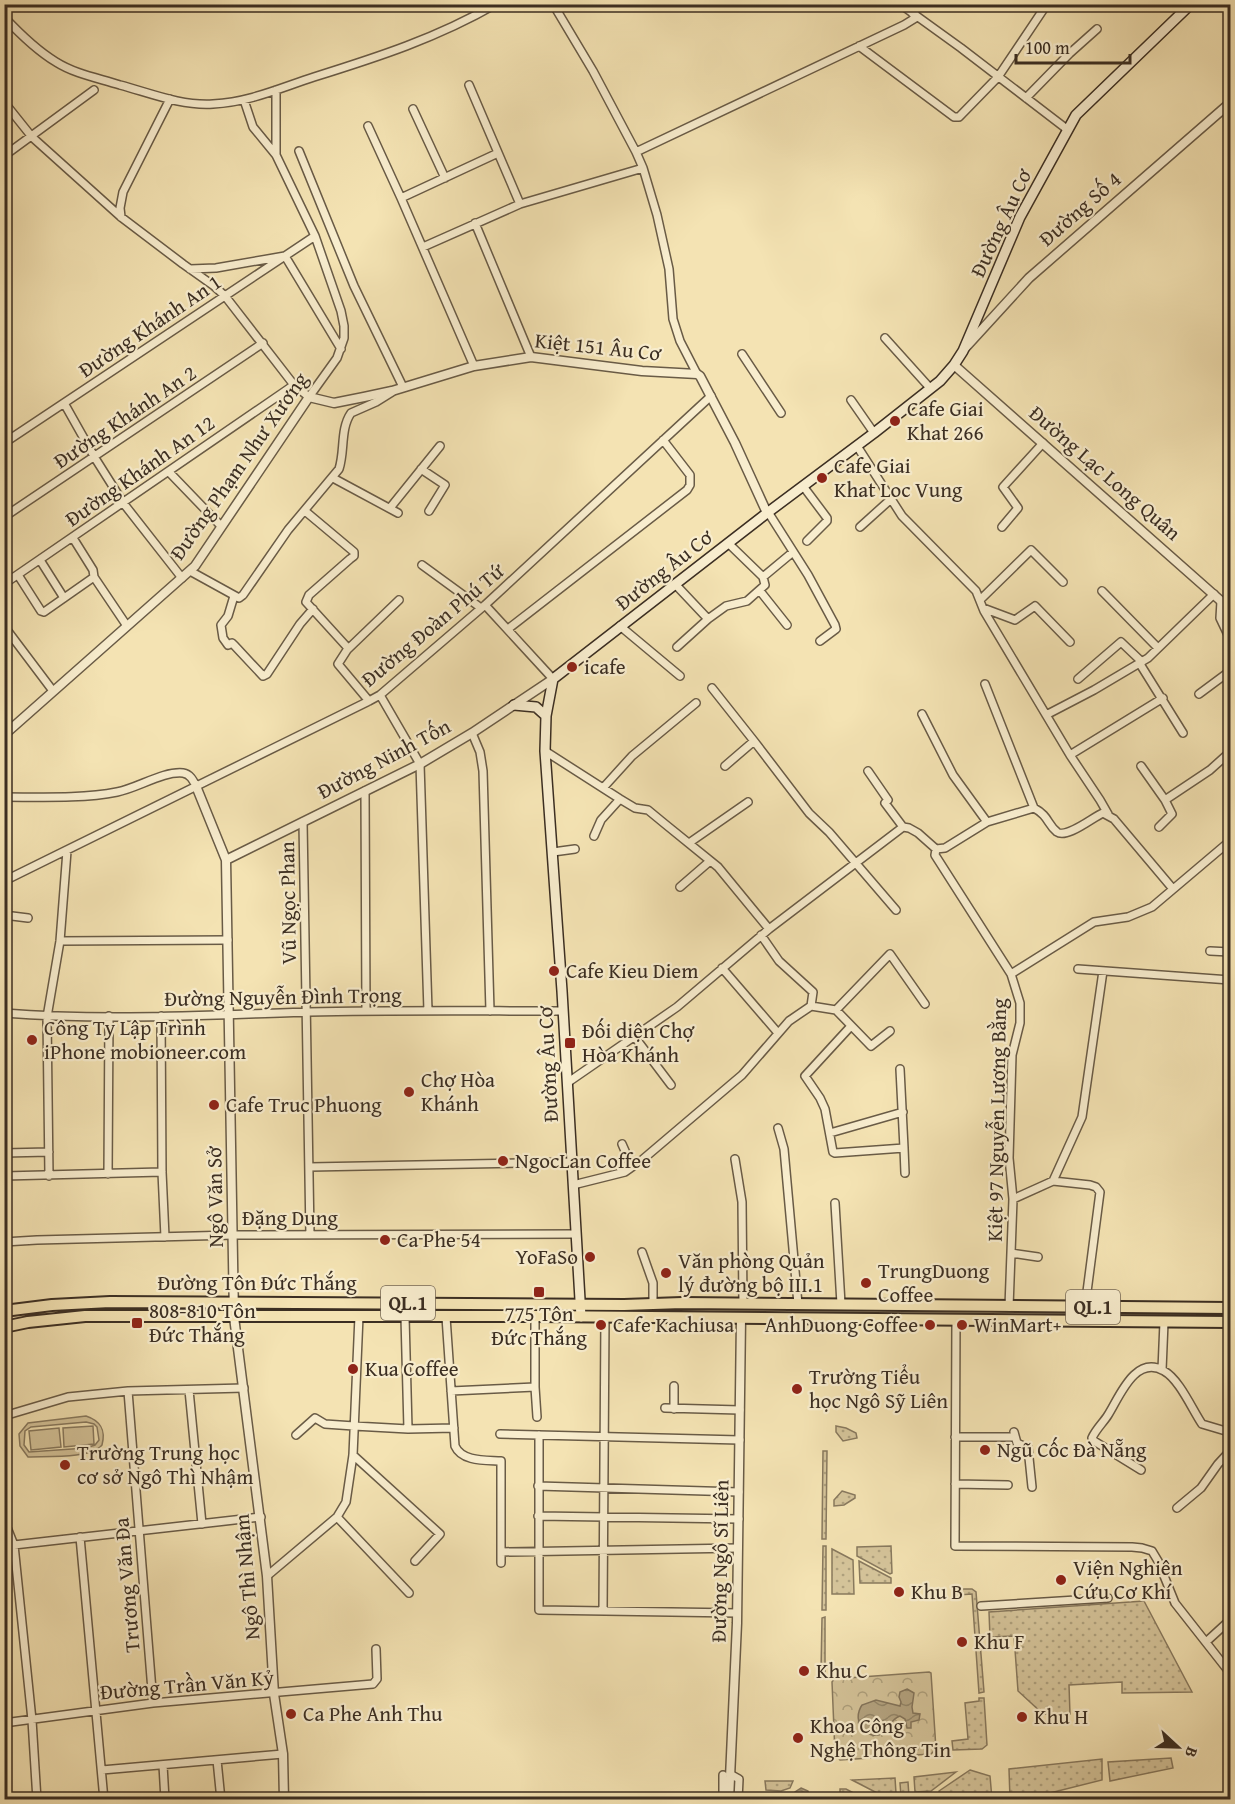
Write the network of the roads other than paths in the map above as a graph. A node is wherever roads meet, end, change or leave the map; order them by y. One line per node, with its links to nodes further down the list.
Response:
1 (496, 4): 14 (street)
2 (553, 4): 25 (street)
3 (900, 4): 8 (street)
4 (920, 4): 8 (street)
5 (1047, 4): 11 (street)
6 (1189, 5): 22 (main road, Đường Âu Cơ)
7 (4, 16): 16 (street)
8 (915, 16): 10 (street); 11 (street)
9 (1097, 30): 15 (street)
10 (859, 46): 11 (street); 25 (street)
11 (998, 77): 15 (street)
12 (469, 85): 26 (street)
13 (94, 90): 23 (street)
14 (276, 90): 17 (street); 27 (street)
15 (1026, 98): 22 (street)
16 (170, 99): 17 (street); 33 (street)
17 (244, 100): 27 (street)
18 (4, 102): 23 (street)
19 (1230, 103): 43 (street, Đường Số 4)
20 (413, 109): 30 (street)
21 (368, 126): 31 (street)
22 (1068, 130): 43 (main road, Đường Âu Cơ)
23 (32, 137): 28 (street); 33 (street)
24 (299, 151): 50 (street)
25 (636, 152): 29 (street)
26 (498, 153): 30 (street); 32 (street)
27 (276, 155): 35 (street, Đường Phạm Như Xương)
28 (4, 156)
29 (643, 168): 32 (street); 48 (street)
30 (445, 178): 31 (street)
31 (401, 198): 36 (street)
32 (520, 204): 34 (street)
33 (121, 217): 38 (street)
34 (475, 223): 36 (street); 45 (street)
35 (315, 236): 37 (street, Đường Khánh An 1); 42 (street, Đường Phạm Như Xương)
36 (423, 247): 47 (street)
37 (285, 256): 38 (street); 39 (street, Đường Khánh An 1); 42 (street)
38 (190, 269): 39 (street)
39 (225, 296): 41 (street); 56 (street, Đường Khánh An 1)
40 (885, 338): 51 (street)
41 (263, 343): 49 (street); 64 (street, Đường Khánh An 2)
42 (341, 349): 54 (street, Đường Phạm Như Xương)
43 (963, 351): 46 (main road, Đường Âu Cơ)
44 (742, 354): 57 (street)
45 (531, 357): 47 (street, Kiệt 151 Âu Cơ); 48 (street, Kiệt 151 Âu Cơ)
46 (954, 365): 51 (main road, Đường Âu Cơ); 61 (street, Đường Lạc Long Quân)
47 (474, 366): 50 (street, Kiệt 151 Âu Cơ)
48 (697, 374): 53 (street)
49 (294, 385): 54 (street); 66 (street, Đường Khánh An 12)
50 (403, 387): 52 (street, Kiệt 151 Âu Cơ)
51 (930, 388): 58 (main road, Đường Âu Cơ)
52 (392, 391): 54 (street, Kiệt 151 Âu Cơ); 67 (street)
53 (711, 396): 59 (street, Đường Đoàn Phú Tứ); 75 (street)
54 (309, 397): 77 (street, Đường Phạm Như Xương)
55 (851, 400): 58 (street)
56 (64, 403): 60 (street, Đường Khánh An 1); 64 (street)
57 (781, 413)
58 (874, 433): 63 (main road, Đường Âu Cơ)
59 (663, 440): 102 (street, Đường Đoàn Phú Tứ); 111 (street)
60 (4, 443)
61 (1043, 443): 79 (street); 96 (street, Đường Lạc Long Quân)
62 (440, 446): 65 (street)
63 (857, 446): 68 (main road, Đường Âu Cơ); 69 (street)
64 (95, 458): 70 (street); 76 (street, Đường Khánh An 2)
65 (421, 469): 71 (street); 73 (street)
66 (169, 472): 70 (street, Đường Khánh An 12); 77 (street)
67 (333, 478): 71 (street); 72 (street)
68 (803, 486): 75 (main road, Đường Âu Cơ); 81 (street)
69 (891, 499): 78 (street); 100 (street)
70 (124, 504): 80 (street, Đường Khánh An 12); 90 (street)
71 (390, 508): 74 (street)
72 (305, 511): 97 (street); 104 (street)
73 (429, 511)
74 (398, 513)
75 (767, 513): 82 (main road, Đường Âu Cơ); 83 (street)
76 (4, 517)
77 (221, 526): 86 (street, Đường Phạm Như Xương)
78 (860, 527)
79 (1002, 527)
80 (73, 538): 84 (street, Đường Khánh An 12); 88 (street)
81 (807, 541)
82 (728, 543): 89 (street); 93 (main road, Đường Âu Cơ)
83 (793, 552): 89 (street); 113 (street)
84 (40, 560): 87 (street, Đường Khánh An 12); 98 (street)
85 (422, 565): 102 (street)
86 (190, 571): 90 (street, Đường Phạm Như Xương); 97 (street)
87 (18, 575): 92 (street, Đường Khánh An 12); 98 (street)
88 (94, 577): 98 (street); 109 (street)
89 (763, 577): 94 (street)
90 (182, 578): 109 (street, Đường Phạm Như Xương)
91 (1063, 582): 100 (street)
92 (4, 584)
93 (675, 584): 106 (street); 110 (main road, Đường Âu Cơ)
94 (760, 591): 106 (street); 107 (street)
95 (1102, 591): 116 (street)
96 (1214, 594): 101 (street, Đường Lạc Long Quân); 116 (street)
97 (234, 596): 104 (street)
98 (64, 598)
99 (399, 600): 117 (street, Đường Đoàn Phú Tứ)
100 (980, 600): 103 (street)
101 (1221, 601): 105 (street, Đường Lạc Long Quân); 112 (street)
102 (483, 607): 111 (street); 127 (street, Đường Đoàn Phú Tứ)
103 (983, 608): 114 (street); 133 (street)
104 (313, 609): 117 (street)
105 (1230, 609)
106 (708, 619): 115 (street)
107 (787, 625)
108 (4, 626): 125 (street)
109 (127, 626): 125 (street, Đường Phạm Như Xương)
110 (620, 626): 120 (street); 121 (main road, Đường Âu Cơ)
111 (508, 629): 121 (street)
112 (1230, 639)
113 (820, 641)
114 (1070, 642)
115 (677, 647)
116 (1158, 648): 118 (street)
117 (346, 650): 129 (street)
118 (1141, 663): 122 (street); 128 (street); 133 (street)
119 (1230, 671): 126 (street)
120 (680, 676)
121 (553, 679): 131 (street, Đường Ninh Tốn); 134 (main road, Đường Âu Cơ)
122 (1078, 679)
123 (985, 684): 154 (street)
124 (712, 688): 138 (street)
125 (53, 692): 137 (street, Đường Phạm Như Xương)
126 (1199, 694)
127 (380, 695): 129 (street, Đường Đoàn Phú Tứ); 143 (street)
128 (1163, 698): 136 (street); 142 (street)
129 (369, 701): 147 (street, Đường Đoàn Phú Tứ)
130 (696, 703): 148 (street)
131 (513, 705): 134 (main road); 135 (street, Đường Ninh Tốn)
132 (922, 714): 157 (street)
133 (1046, 715): 142 (street)
134 (546, 716): 140 (main road, Đường Âu Cơ)
135 (471, 733): 143 (street, Đường Ninh Tốn); 192 (street)
136 (1183, 733)
137 (5, 734): 139 (street)
138 (754, 741): 144 (street); 169 (street)
139 (4, 743)
140 (545, 751): 148 (street); 166 (main road, Đường Âu Cơ)
141 (1230, 752): 151 (street)
142 (1070, 755): 155 (street)
143 (420, 764): 149 (street, Đường Ninh Tốn); 191 (street)
144 (725, 766)
145 (1142, 766): 151 (street)
146 (868, 771): 158 (street)
147 (196, 786): 150 (street); 165 (street, Đường Đoàn Phú Tứ); 167 (street)
148 (603, 788): 152 (street)
149 (365, 791): 156 (street, Đường Ninh Tốn); 190 (street)
150 (4, 797)
151 (1168, 798): 159 (street)
152 (620, 799): 160 (street); 162 (street)
153 (748, 802): 162 (street)
154 (1034, 808): 155 (street); 157 (street)
155 (1108, 814): 172 (street)
156 (303, 822): 167 (street, Đường Ninh Tốn); 194 (street, Vũ Ngọc Phan)
157 (987, 822): 164 (street)
158 (903, 827): 164 (street); 169 (street)
159 (1159, 827)
160 (594, 836)
161 (1230, 841): 172 (street)
162 (689, 843): 168 (street)
163 (575, 849): 166 (street)
164 (936, 849): 185 (street, Kiệt 97 Nguyễn Lương Bằng)
165 (67, 851): 170 (street, Đường Đoàn Phú Tứ); 179 (street)
166 (553, 852): 193 (main road, Đường Âu Cơ)
167 (226, 860): 178 (street, Ngô Văn Sở)
168 (710, 861): 171 (street); 176 (street)
169 (855, 863): 173 (street); 176 (street)
170 (4, 880)
171 (680, 887)
172 (1173, 889): 185 (street)
173 (896, 910)
174 (4, 915): 175 (street)
175 (28, 918)
176 (769, 929): 177 (street)
177 (761, 935): 182 (street); 188 (street)
178 (228, 940): 179 (street); 196 (street, Ngô Văn Sở)
179 (60, 941): 199 (street)
180 (1210, 951): 181 (street)
181 (1230, 952)
182 (722, 968): 202 (street); 203 (street)
183 (1078, 969): 184 (street)
184 (1103, 971): 186 (street); 223 (street)
185 (1011, 974): 225 (street, Kiệt 97 Nguyễn Lương Bằng)
186 (1230, 980)
187 (925, 1004): 189 (street)
188 (812, 1006): 189 (street); 202 (street)
189 (836, 1010): 200 (street)
190 (366, 1011): 191 (street, Đường Nguyễn Đình Trọng); 194 (street, Đường Nguyễn Đình Trọng)
191 (428, 1011): 192 (street, Đường Nguyễn Đình Trọng)
192 (490, 1011): 193 (street, Đường Nguyễn Đình Trọng)
193 (563, 1011): 205 (main road, Đường Âu Cơ)
194 (307, 1012): 196 (street, Đường Nguyễn Đình Trọng); 216 (street, Vũ Ngọc Phan)
195 (4, 1013): 199 (street, Đường Nguyễn Đình Trọng)
196 (229, 1015): 198 (street, Đường Nguyễn Đình Trọng); 228 (street, Ngô Văn Sở)
197 (109, 1016): 198 (street, Đường Nguyễn Đình Trọng); 199 (street, Đường Nguyễn Đình Trọng); 220 (street)
198 (161, 1016): 218 (street)
199 (47, 1017): 212 (street)
200 (851, 1026): 201 (street); 209 (street)
201 (890, 1031)
202 (778, 1033): 217 (street)
203 (634, 1036): 205 (street); 206 (street)
204 (900, 1069): 207 (street)
205 (567, 1083): 215 (main road, Đường Âu Cơ)
206 (671, 1085)
207 (903, 1112): 209 (street); 211 (street)
208 (778, 1128): 239 (street)
209 (830, 1133): 211 (street)
210 (622, 1144): 217 (street)
211 (904, 1148): 219 (street)
212 (49, 1152): 213 (street); 222 (street)
213 (4, 1153)
214 (735, 1159): 238 (street)
215 (572, 1162): 216 (street); 224 (main road, Đường Âu Cơ)
216 (310, 1167): 229 (street, Vũ Ngọc Phan)
217 (632, 1167): 224 (street)
218 (162, 1172): 220 (street); 230 (street)
219 (905, 1173)
220 (108, 1174): 222 (street)
221 (4, 1176): 222 (street)
222 (49, 1176)
223 (1053, 1180): 225 (street); 243 (street)
224 (573, 1185): 227 (main road, Đường Âu Cơ)
225 (1013, 1199): 233 (street, Kiệt 97 Nguyễn Lương Bằng)
226 (835, 1203): 241 (street)
227 (576, 1233): 229 (street, Đặng Dung); 237 (main road, Đường Âu Cơ)
228 (234, 1235): 229 (street, Đặng Dung); 230 (street, Đặng Dung); 235 (street, Ngô Văn Sở)
229 (310, 1235)
230 (165, 1237): 231 (street, Đặng Dung)
231 (4, 1242)
232 (642, 1252): 236 (street)
233 (1011, 1253): 234 (street); 242 (street, Kiệt 97 Nguyễn Lương Bằng)
234 (1038, 1257)
235 (234, 1302): 237 (highway, Đường Tôn Đức Thắng / QL.1); 245 (highway, Đường Tôn Đức Thắng / QL.1); 248 (street, Ngô Văn Sở)
236 (653, 1303): 237 (highway, QL.1); 238 (highway, QL.1)
237 (581, 1304): 251 (main road, Đường Âu Cơ)
238 (743, 1304): 239 (highway, QL.1)
239 (798, 1304): 240 (highway, QL.1)
240 (827, 1304): 241 (highway, QL.1); 254 (highway)
241 (841, 1304): 242 (highway, QL.1)
242 (1009, 1307): 243 (highway, QL.1)
243 (1085, 1307): 244 (highway, QL.1)
244 (1230, 1308)
245 (4, 1311)
246 (359, 1316): 248 (highway, Đường Tôn Đức Thắng / QL.1); 249 (highway, Đường Tôn Đức Thắng / QL.1); 271 (street)
247 (535, 1316): 250 (highway, Đường Tôn Đức Thắng / QL.1); 251 (highway, Đường Tôn Đức Thắng / QL.1); 261 (street)
248 (234, 1317): 258 (highway, Đường Tôn Đức Thắng / QL.1); 262 (street, Ngô Thì Nhậm)
249 (405, 1317): 250 (highway, Đường Tôn Đức Thắng / QL.1); 273 (street)
250 (446, 1317): 265 (street)
251 (581, 1317): 252 (highway, QL.1)
252 (604, 1317): 253 (highway, QL.1); 279 (street)
253 (741, 1318): 254 (highway, QL.1); 268 (street, Đường Ngô Sĩ Liên)
254 (827, 1319): 255 (highway, QL.1)
255 (956, 1320): 256 (highway, QL.1); 278 (street)
256 (1164, 1322): 257 (highway, QL.1); 259 (street)
257 (1230, 1322)
258 (4, 1327)
259 (1162, 1370): 274 (street); 283 (street)
260 (674, 1386): 267 (street)
261 (535, 1387): 265 (street); 270 (street)
262 (244, 1388): 263 (street); 292 (street, Ngô Thì Nhậm)
263 (189, 1390): 264 (street); 297 (street)
264 (128, 1391): 269 (street); 298 (street, Trương Văn Đa)
265 (451, 1391): 272 (street)
266 (665, 1408): 267 (street)
267 (674, 1409): 268 (street)
268 (740, 1410): 280 (street, Đường Ngô Sĩ Liên)
269 (4, 1416)
270 (537, 1417)
271 (354, 1426): 273 (street); 276 (street); 282 (street)
272 (454, 1428): 273 (street); 304 (street)
273 (408, 1429)
274 (1228, 1432)
275 (500, 1434): 277 (street)
276 (296, 1435)
277 (539, 1435): 279 (street); 286 (street)
278 (955, 1437): 284 (street); 288 (street)
279 (605, 1438): 280 (street); 287 (street)
280 (740, 1440): 289 (street, Đường Ngô Sĩ Liên)
281 (1230, 1451): 290 (street)
282 (353, 1455): 293 (street); 305 (street)
283 (1141, 1470)
284 (955, 1484): 285 (street); 314 (street)
285 (1008, 1485)
286 (538, 1486): 287 (street); 291 (street)
287 (604, 1487): 289 (street); 294 (street)
288 (1032, 1487)
289 (739, 1492): 295 (street, Đường Ngô Sĩ Liên)
290 (1177, 1508)
291 (538, 1516): 294 (street); 302 (street)
292 (261, 1517): 297 (street); 307 (street, Ngô Thì Nhậm)
293 (337, 1517): 307 (street); 308 (street)
294 (604, 1518): 295 (street); 303 (street)
295 (739, 1519): 301 (street, Đường Ngô Sĩ Liên)
296 (4, 1520): 300 (street)
297 (202, 1524): 298 (street)
298 (140, 1531): 299 (street); 318 (street, Trương Văn Đa)
299 (80, 1537): 300 (street); 319 (street)
300 (14, 1545): 320 (street)
301 (738, 1548): 303 (street); 312 (street, Đường Ngô Sĩ Liên)
302 (539, 1550): 303 (street); 304 (street); 311 (street)
303 (603, 1551): 311 (street)
304 (501, 1552): 306 (street)
305 (415, 1561)
306 (501, 1563)
307 (267, 1576): 317 (street, Ngô Thì Nhậm)
308 (409, 1593)
309 (1108, 1598): 310 (street)
310 (981, 1606)
311 (603, 1611): 312 (street)
312 (737, 1612): 326 (street, Đường Ngô Sĩ Liên)
313 (1230, 1620): 314 (street)
314 (1206, 1642): 316 (street)
315 (376, 1649): 317 (street, Đường Trần Văn Kỷ)
316 (1230, 1673)
317 (274, 1694): 318 (street, Đường Trần Văn Kỷ); 322 (street, Ngô Thì Nhậm)
318 (153, 1703): 319 (street, Đường Trần Văn Kỷ)
319 (95, 1710): 320 (street, Đường Trần Văn Kỷ); 325 (street)
320 (32, 1720): 321 (street, Đường Trần Văn Kỷ); 327 (street)
321 (4, 1723)
322 (283, 1755): 323 (street); 331 (street, Ngô Thì Nhậm)
323 (218, 1760): 324 (street); 330 (street)
324 (163, 1765): 325 (street); 329 (street)
325 (102, 1770): 328 (street)
326 (727, 1777): 332 (street); 333 (street, Đường Ngô Sĩ Liên); 334 (street, Đường Ngô Sĩ Liên)
327 (37, 1800)
328 (104, 1800)
329 (165, 1800)
330 (221, 1800)
331 (284, 1800)
332 (723, 1800)
333 (729, 1800)
334 (738, 1800)

